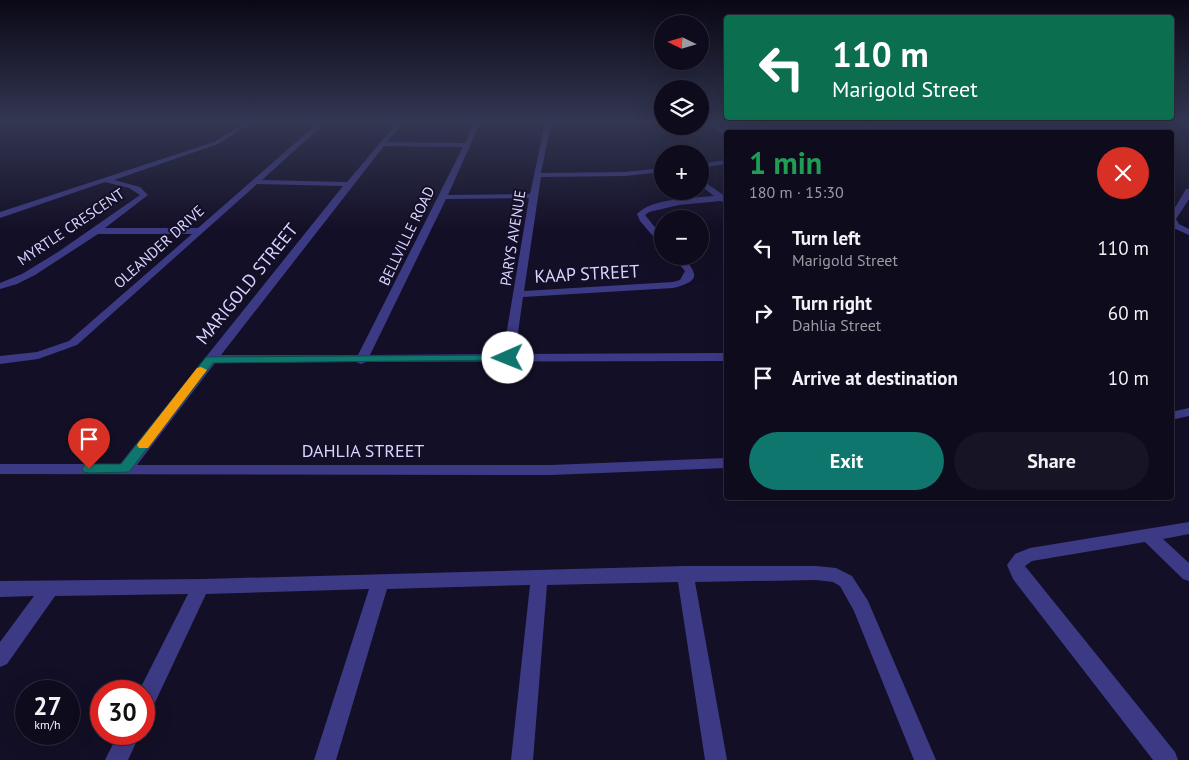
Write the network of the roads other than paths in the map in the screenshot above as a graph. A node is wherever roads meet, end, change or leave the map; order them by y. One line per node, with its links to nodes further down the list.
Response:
1 (167, 158): 10 (street)
2 (282, 158): 11 (street, OLEANDER DRIVE)
3 (371, 158): 12 (street, MARIGOLD STREET)
4 (460, 158): 16 (street, BELLVILLE ROAD)
5 (541, 158): 9 (street, PARYS AVENUE)
6 (724, 162): 7 (street)
7 (709, 165)
8 (654, 171): 9 (street)
9 (538, 175): 15 (street, PARYS AVENUE)
10 (104, 180): 19 (street); 23 (street, MYRTLE CRESCENT)
11 (255, 182): 12 (street); 22 (street, OLEANDER DRIVE)
12 (349, 184): 30 (street, MARIGOLD STREET)
13 (709, 188): 17 (street)
14 (1189, 191): 18 (street)
15 (533, 196): 16 (street); 28 (street, PARYS AVENUE)
16 (443, 197): 32 (street, BELLVILLE ROAD)
17 (724, 199): 24 (street)
18 (1186, 206): 20 (street)
19 (0, 215)
20 (1174, 220)
21 (1174, 225): 25 (street)
22 (199, 230): 23 (street); 31 (street, OLEANDER DRIVE)
23 (97, 231): 27 (street, MYRTLE CRESCENT)
24 (654, 232)
25 (1189, 232)
26 (685, 265): 28 (street, KAAP STREET)
27 (0, 286)
28 (518, 294): 29 (street, PARYS AVENUE)
29 (508, 358): 32 (street); 33 (street)
30 (210, 359): 32 (street); 38 (street, MARIGOLD STREET)
31 (0, 360)
32 (361, 360)
33 (724, 360)
34 (1189, 412): 35 (street)
35 (1174, 415)
36 (724, 463): 38 (street, DAHLIA STREET)
37 (0, 469): 38 (street, DAHLIA STREET)
38 (124, 469)
39 (1189, 528): 40 (street)
40 (1148, 535): 42 (street); 56 (street)
41 (685, 573): 43 (street); 54 (street); 55 (street)
42 (1189, 574)
43 (539, 578): 44 (street); 53 (street)
44 (380, 583): 45 (street); 52 (street)
45 (201, 586): 47 (street); 49 (street)
46 (0, 589): 47 (street)
47 (50, 589): 48 (street)
48 (0, 658)
49 (155, 681)
50 (124, 745): 51 (street)
51 (116, 760)
52 (325, 760)
53 (522, 760)
54 (716, 760)
55 (925, 760)
56 (1167, 760)

